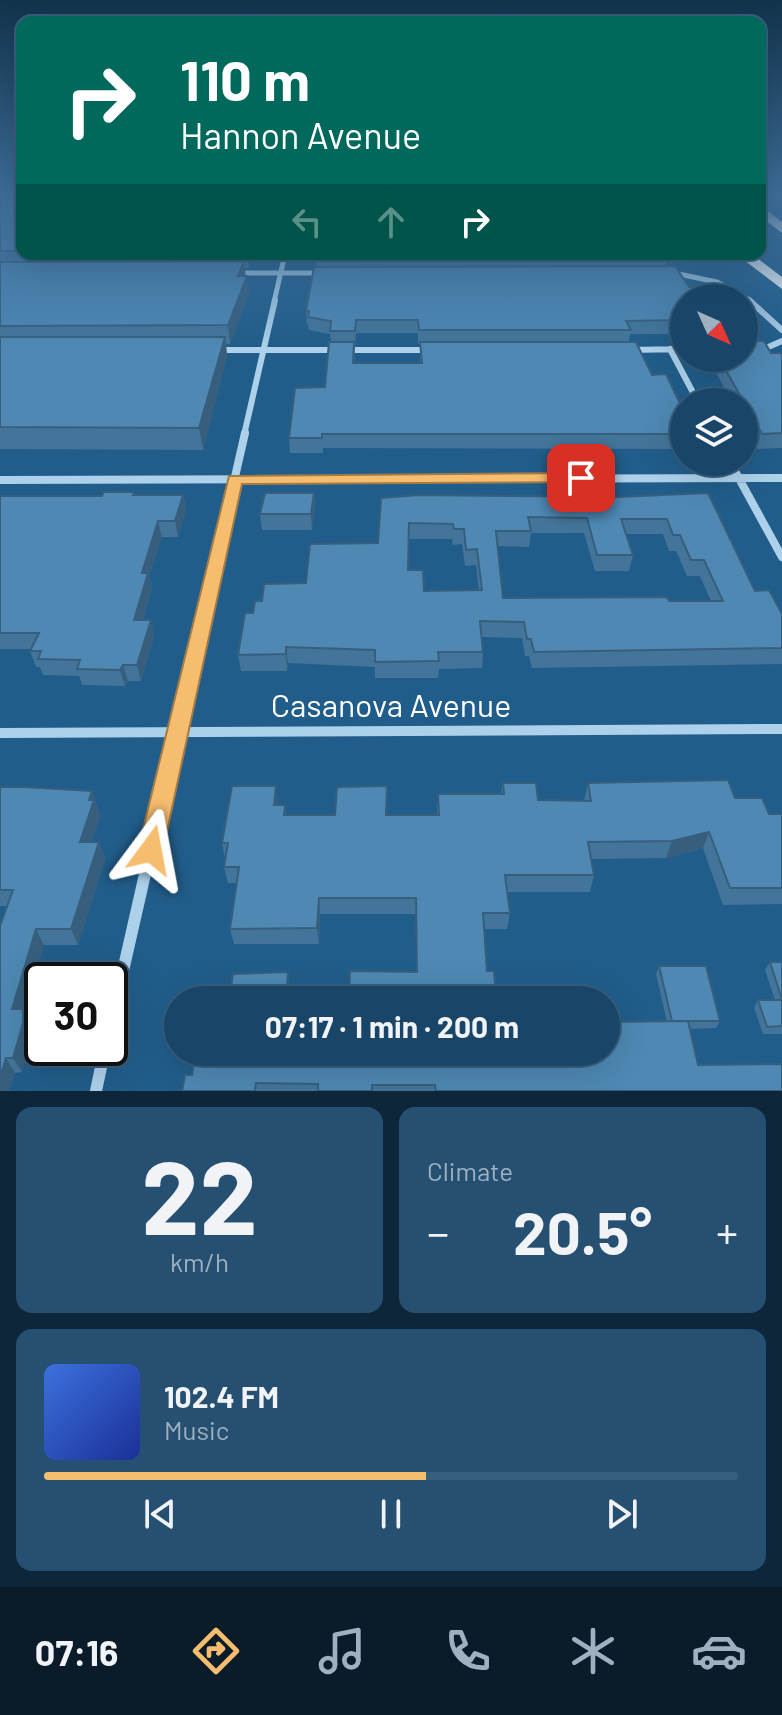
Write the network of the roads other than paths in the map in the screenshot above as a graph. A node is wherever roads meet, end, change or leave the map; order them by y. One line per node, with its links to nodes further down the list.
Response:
1 (284, 260): 5 (street)
2 (751, 260): 7 (highway)
3 (657, 272): 8 (street)
4 (232, 273): 5 (street)
5 (281, 273): 6 (street); 12 (street)
6 (331, 273)
7 (782, 284)
8 (782, 330)
9 (782, 341): 10 (street)
10 (758, 348)
11 (670, 349): 14 (street)
12 (263, 350): 13 (street); 15 (street); 18 (street)
13 (435, 350)
14 (623, 350)
15 (201, 351)
16 (738, 477): 17 (street); 18 (street); 20 (street)
17 (782, 478)
18 (235, 479): 19 (street); 22 (street)
19 (0, 480)
20 (782, 557)
21 (782, 729): 22 (street, Casanova Avenue)
22 (178, 731): 23 (street, Casanova Avenue); 24 (street)
23 (0, 733)
24 (125, 962)
25 (101, 1066): 26 (street)
26 (96, 1091)

